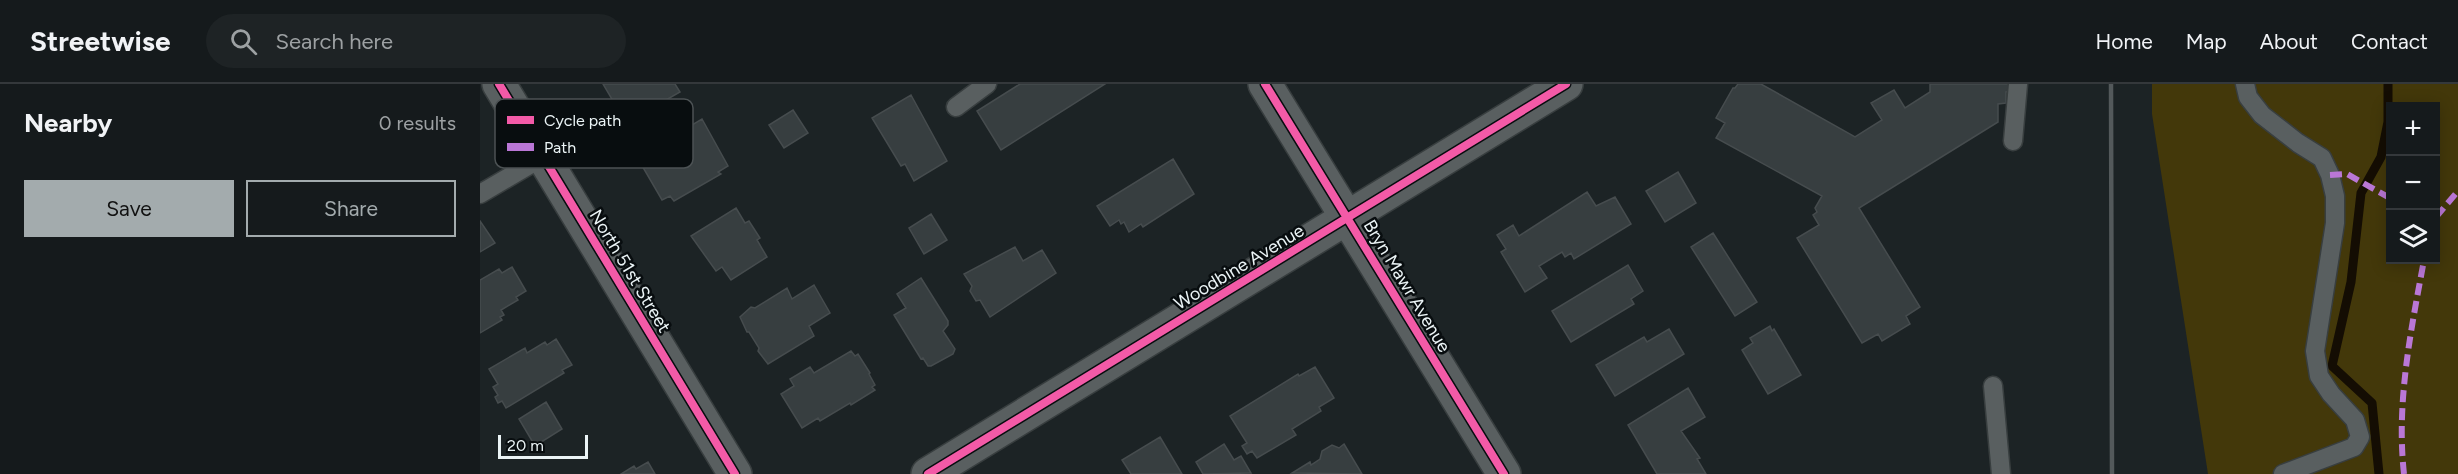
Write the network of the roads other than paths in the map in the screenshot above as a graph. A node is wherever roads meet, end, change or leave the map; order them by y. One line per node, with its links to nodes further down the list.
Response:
1 (499, 84): 7 (street, North 51st Street)
2 (987, 84): 8 (lane)
3 (1265, 84): 13 (street, Bryn Mawr Avenue)
4 (1566, 84): 13 (street, Woodbine Avenue)
5 (2018, 84): 9 (lane)
6 (2245, 84): 19 (lane)
7 (508, 99)
8 (956, 107)
9 (2013, 141)
10 (526, 168): 12 (lane)
11 (549, 168): 15 (street, North 51st Street)
12 (480, 194)
13 (1348, 218): 16 (street, Woodbine Avenue); 17 (street, Bryn Mawr Avenue)
14 (1993, 386): 18 (lane)
15 (735, 474)
16 (927, 474)
17 (1504, 474)
18 (2001, 474)
19 (2283, 474)

